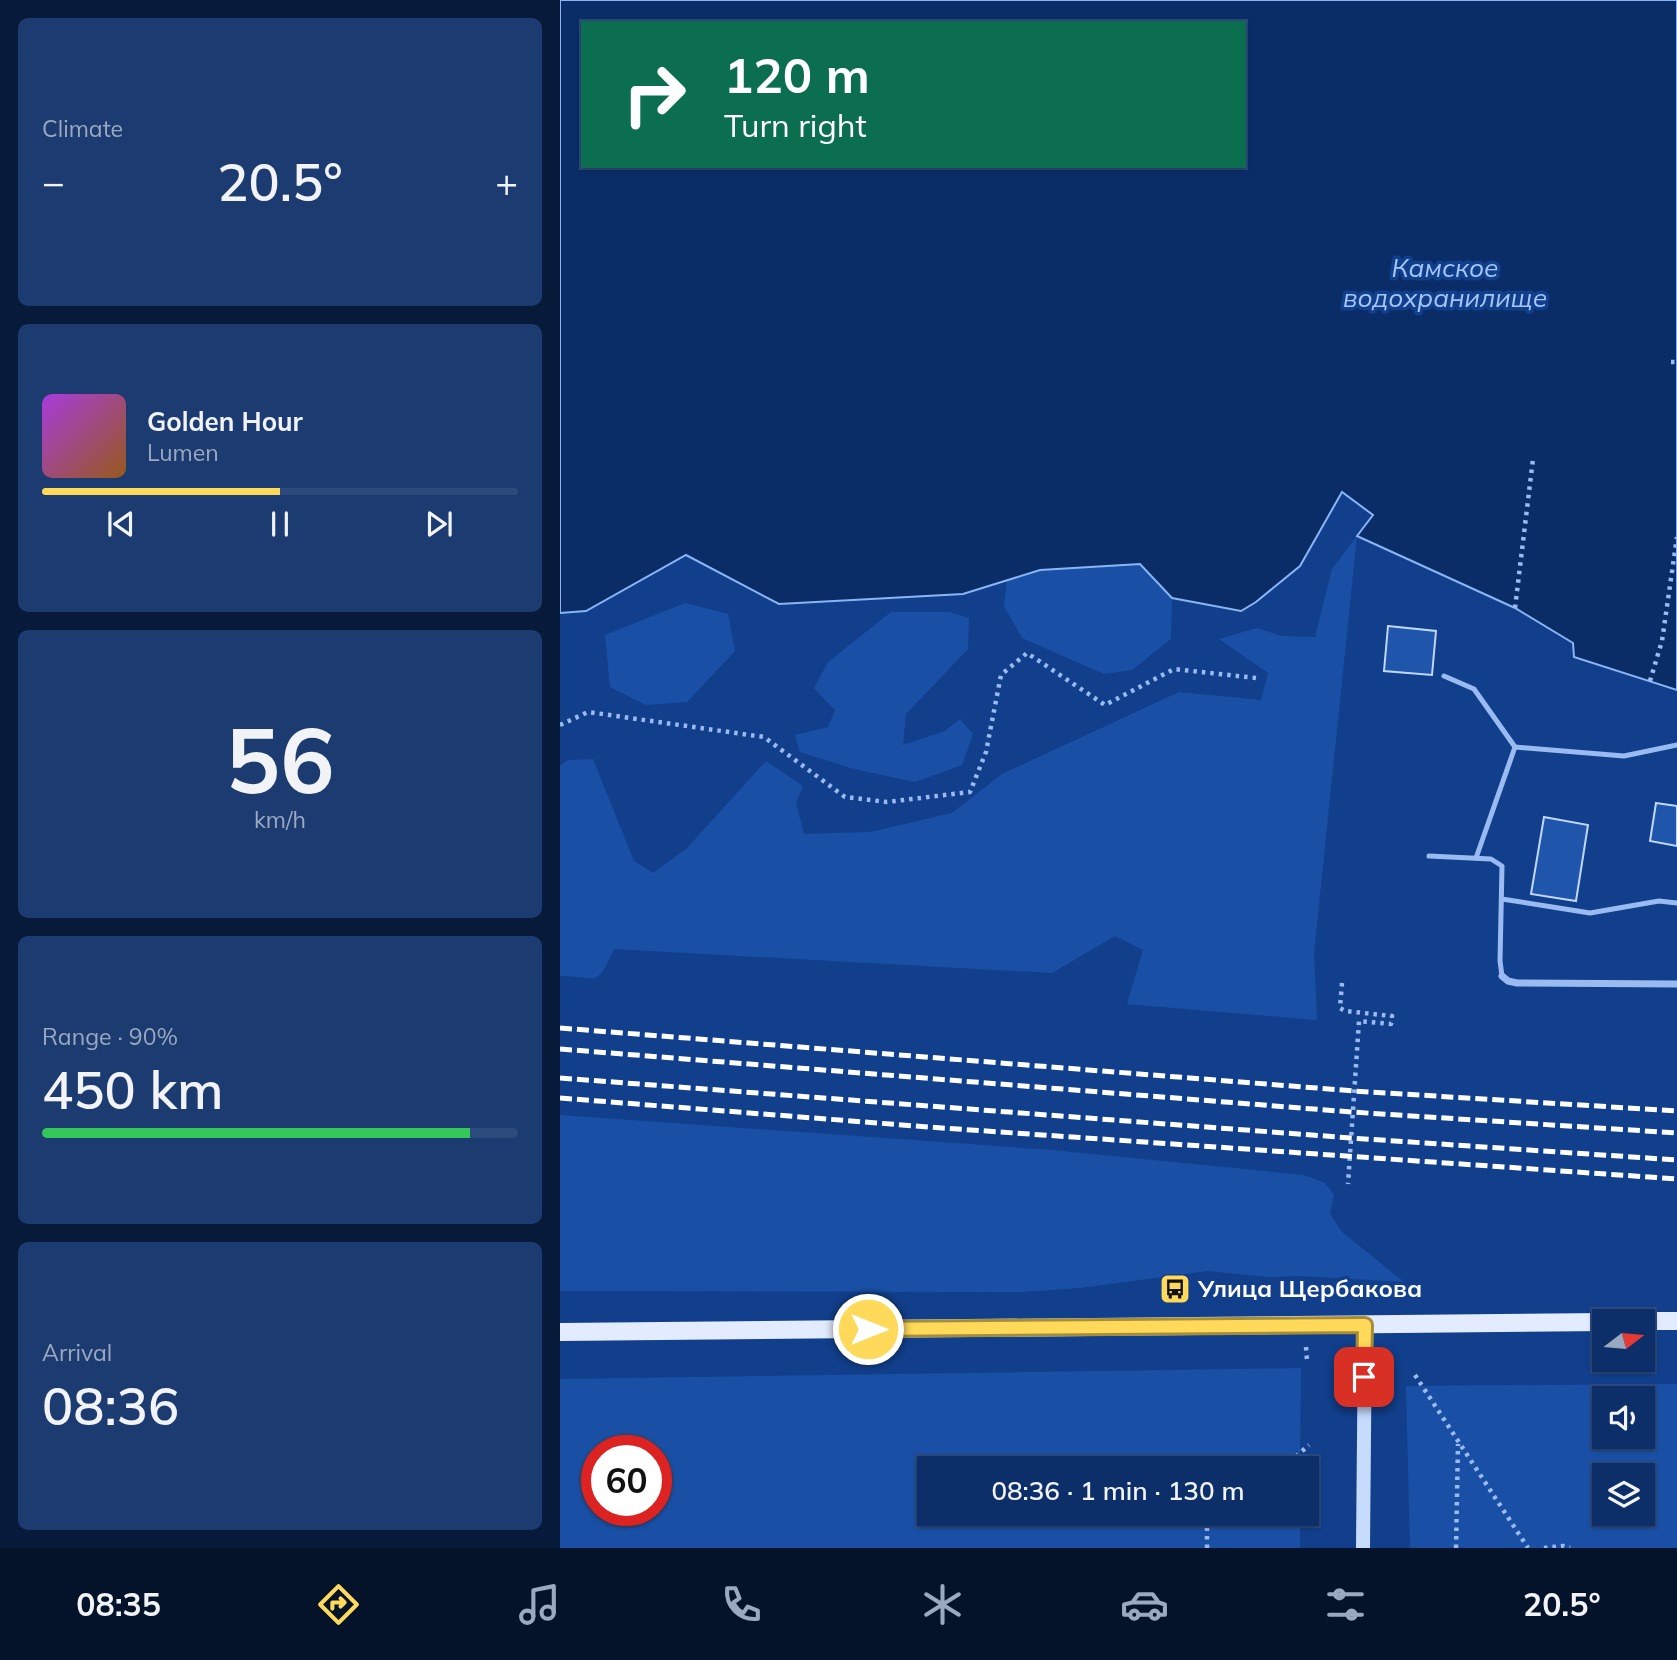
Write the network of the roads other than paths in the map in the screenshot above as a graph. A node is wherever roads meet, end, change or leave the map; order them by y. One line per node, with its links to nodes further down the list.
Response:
1 (1444, 676): 3 (lane)
2 (1677, 745): 3 (lane)
3 (1515, 747): 5 (lane)
4 (1429, 856): 5 (lane)
5 (1476, 858): 6 (lane)
6 (1502, 899): 7 (lane); 8 (lane)
7 (1677, 902)
8 (1502, 976): 9 (street)
9 (1677, 984)
10 (1656, 1321): 11 (main road)
11 (1677, 1321)
12 (1592, 1322): 13 (main road)
13 (1365, 1325): 14 (main road); 15 (street)
14 (560, 1332)
15 (1363, 1548)

